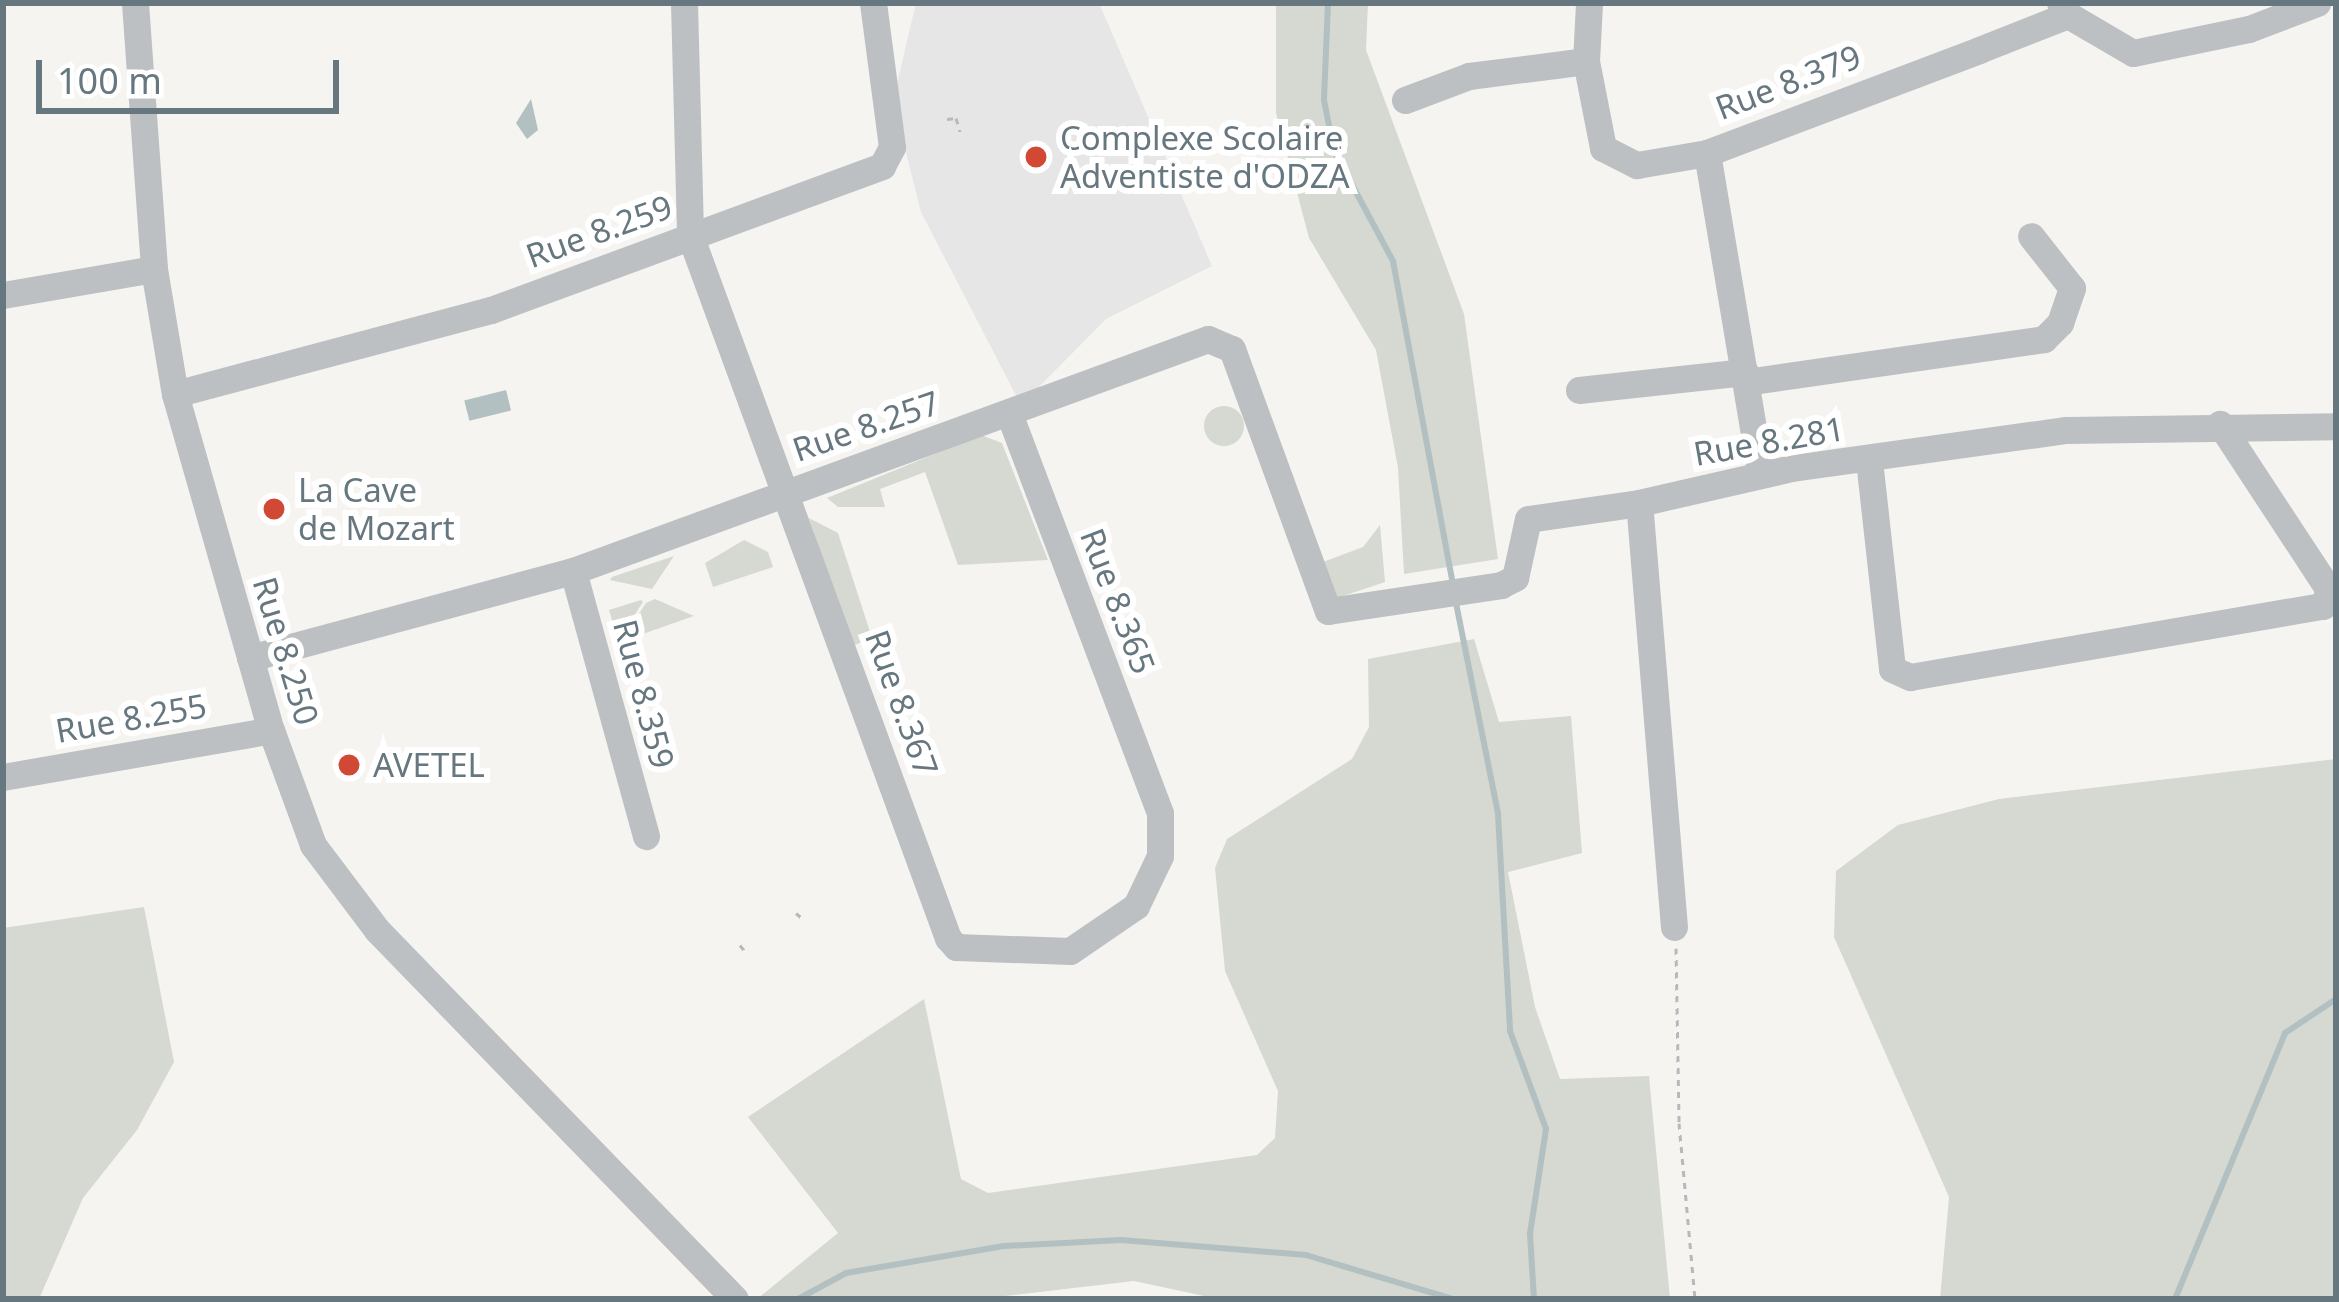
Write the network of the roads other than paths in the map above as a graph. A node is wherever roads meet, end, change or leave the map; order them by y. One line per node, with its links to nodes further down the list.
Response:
1 (135, 3): 12 (street, Rue 8.250)
2 (684, 3): 10 (street, Rue 8.367)
3 (873, 3): 10 (street, Rue 8.259)
4 (1589, 3): 7 (street)
5 (2317, 3): 6 (street)
6 (2064, 9): 9 (street, Rue 8.379)
7 (1586, 61): 8 (street); 9 (street, Rue 8.379)
8 (1405, 100)
9 (1707, 153): 14 (street)
10 (690, 235): 16 (street, Rue 8.259); 22 (street, Rue 8.367)
11 (2031, 236): 14 (street)
12 (154, 269): 13 (street); 16 (street, Rue 8.250)
13 (3, 295)
14 (1745, 377): 15 (street); 21 (street)
15 (1579, 390)
16 (175, 394): 26 (street, Rue 8.250)
17 (1009, 414): 22 (street, Rue 8.257); 25 (street, Rue 8.257); 31 (street, Rue 8.365)
18 (2220, 424): 19 (street, Rue 8.281); 20 (street, Rue 8.281); 20 (street)
19 (2336, 426)
20 (1869, 460): 21 (street, Rue 8.281)
21 (1760, 475): 23 (street, Rue 8.281)
22 (787, 491): 24 (street, Rue 8.257); 31 (street, Rue 8.367)
23 (1639, 503): 25 (street, Rue 8.281); 30 (street)
24 (573, 571): 26 (street, Rue 8.257); 29 (street, Rue 8.359)
25 (1328, 611)
26 (250, 658): 27 (street, Rue 8.250)
27 (271, 730): 28 (street, Rue 8.255); 32 (street, Rue 8.250)
28 (3, 777)
29 (646, 836)
30 (1675, 927)
31 (948, 938)
32 (735, 1299)

